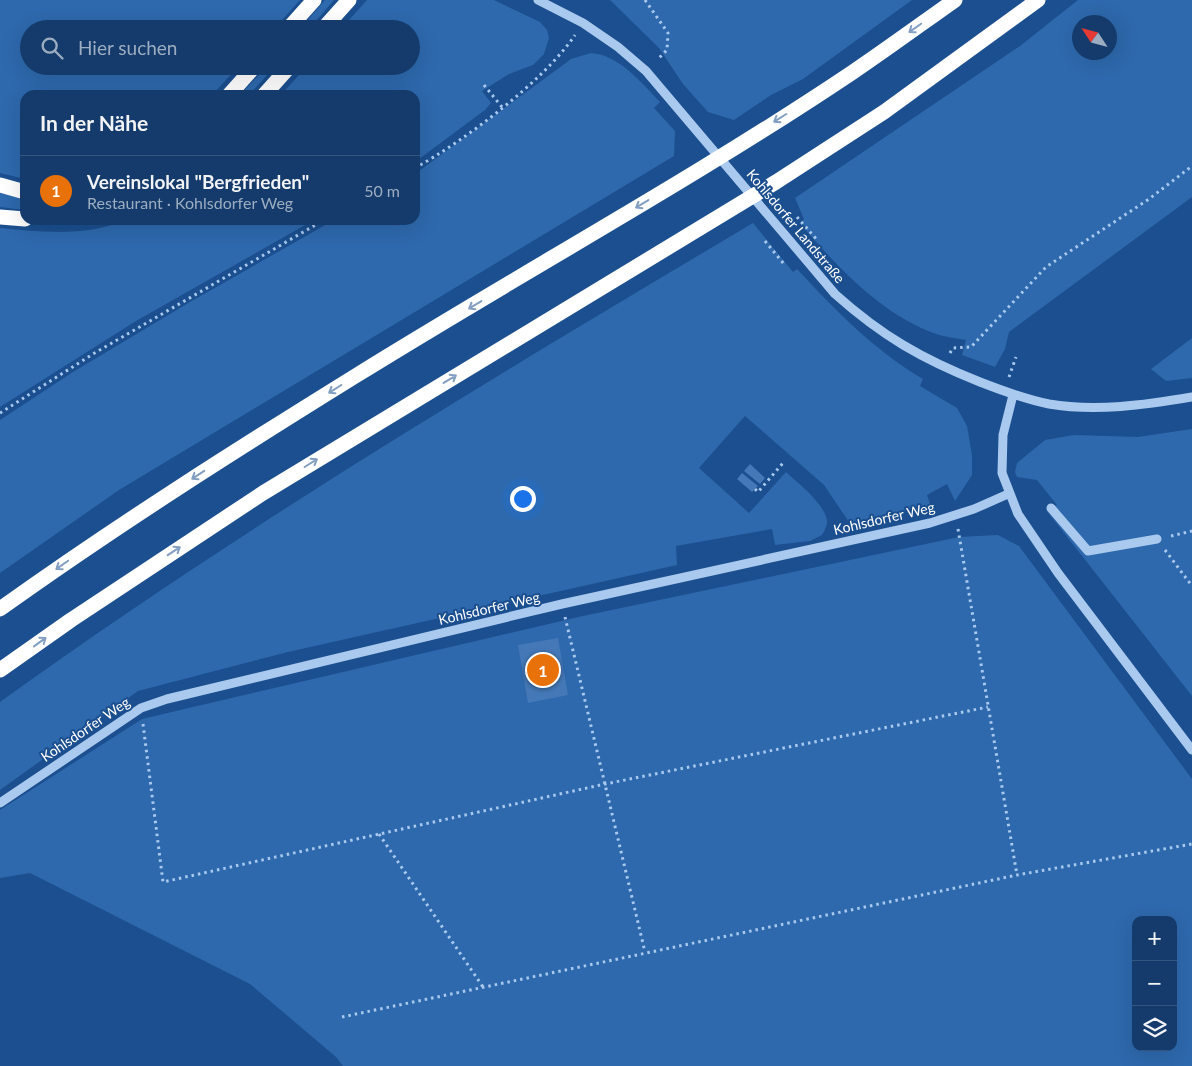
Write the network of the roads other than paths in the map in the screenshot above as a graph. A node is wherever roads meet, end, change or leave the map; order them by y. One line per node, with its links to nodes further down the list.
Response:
1 (314, 0): 6 (highway)
2 (349, 0): 7 (highway)
3 (538, 0): 16 (street, Kohlsdorfer Landstraße)
4 (955, 0): 21 (highway, one-way to 21)
5 (1038, 0): 22 (highway, one-way to 5)
6 (296, 20)
7 (331, 20)
8 (246, 75): 10 (highway)
9 (282, 75): 11 (highway)
10 (233, 90)
11 (268, 90)
12 (0, 185): 13 (highway)
13 (20, 191)
14 (0, 217): 15 (highway)
15 (20, 219)
16 (1009, 393): 17 (street, Kohlsdorfer Landstraße); 18 (street)
17 (1192, 397)
18 (1008, 494): 23 (street); 24 (street, Kohlsdorfer Weg)
19 (1051, 508): 20 (street)
20 (1157, 539)
21 (0, 609)
22 (0, 670)
23 (1192, 750)
24 (0, 803)

